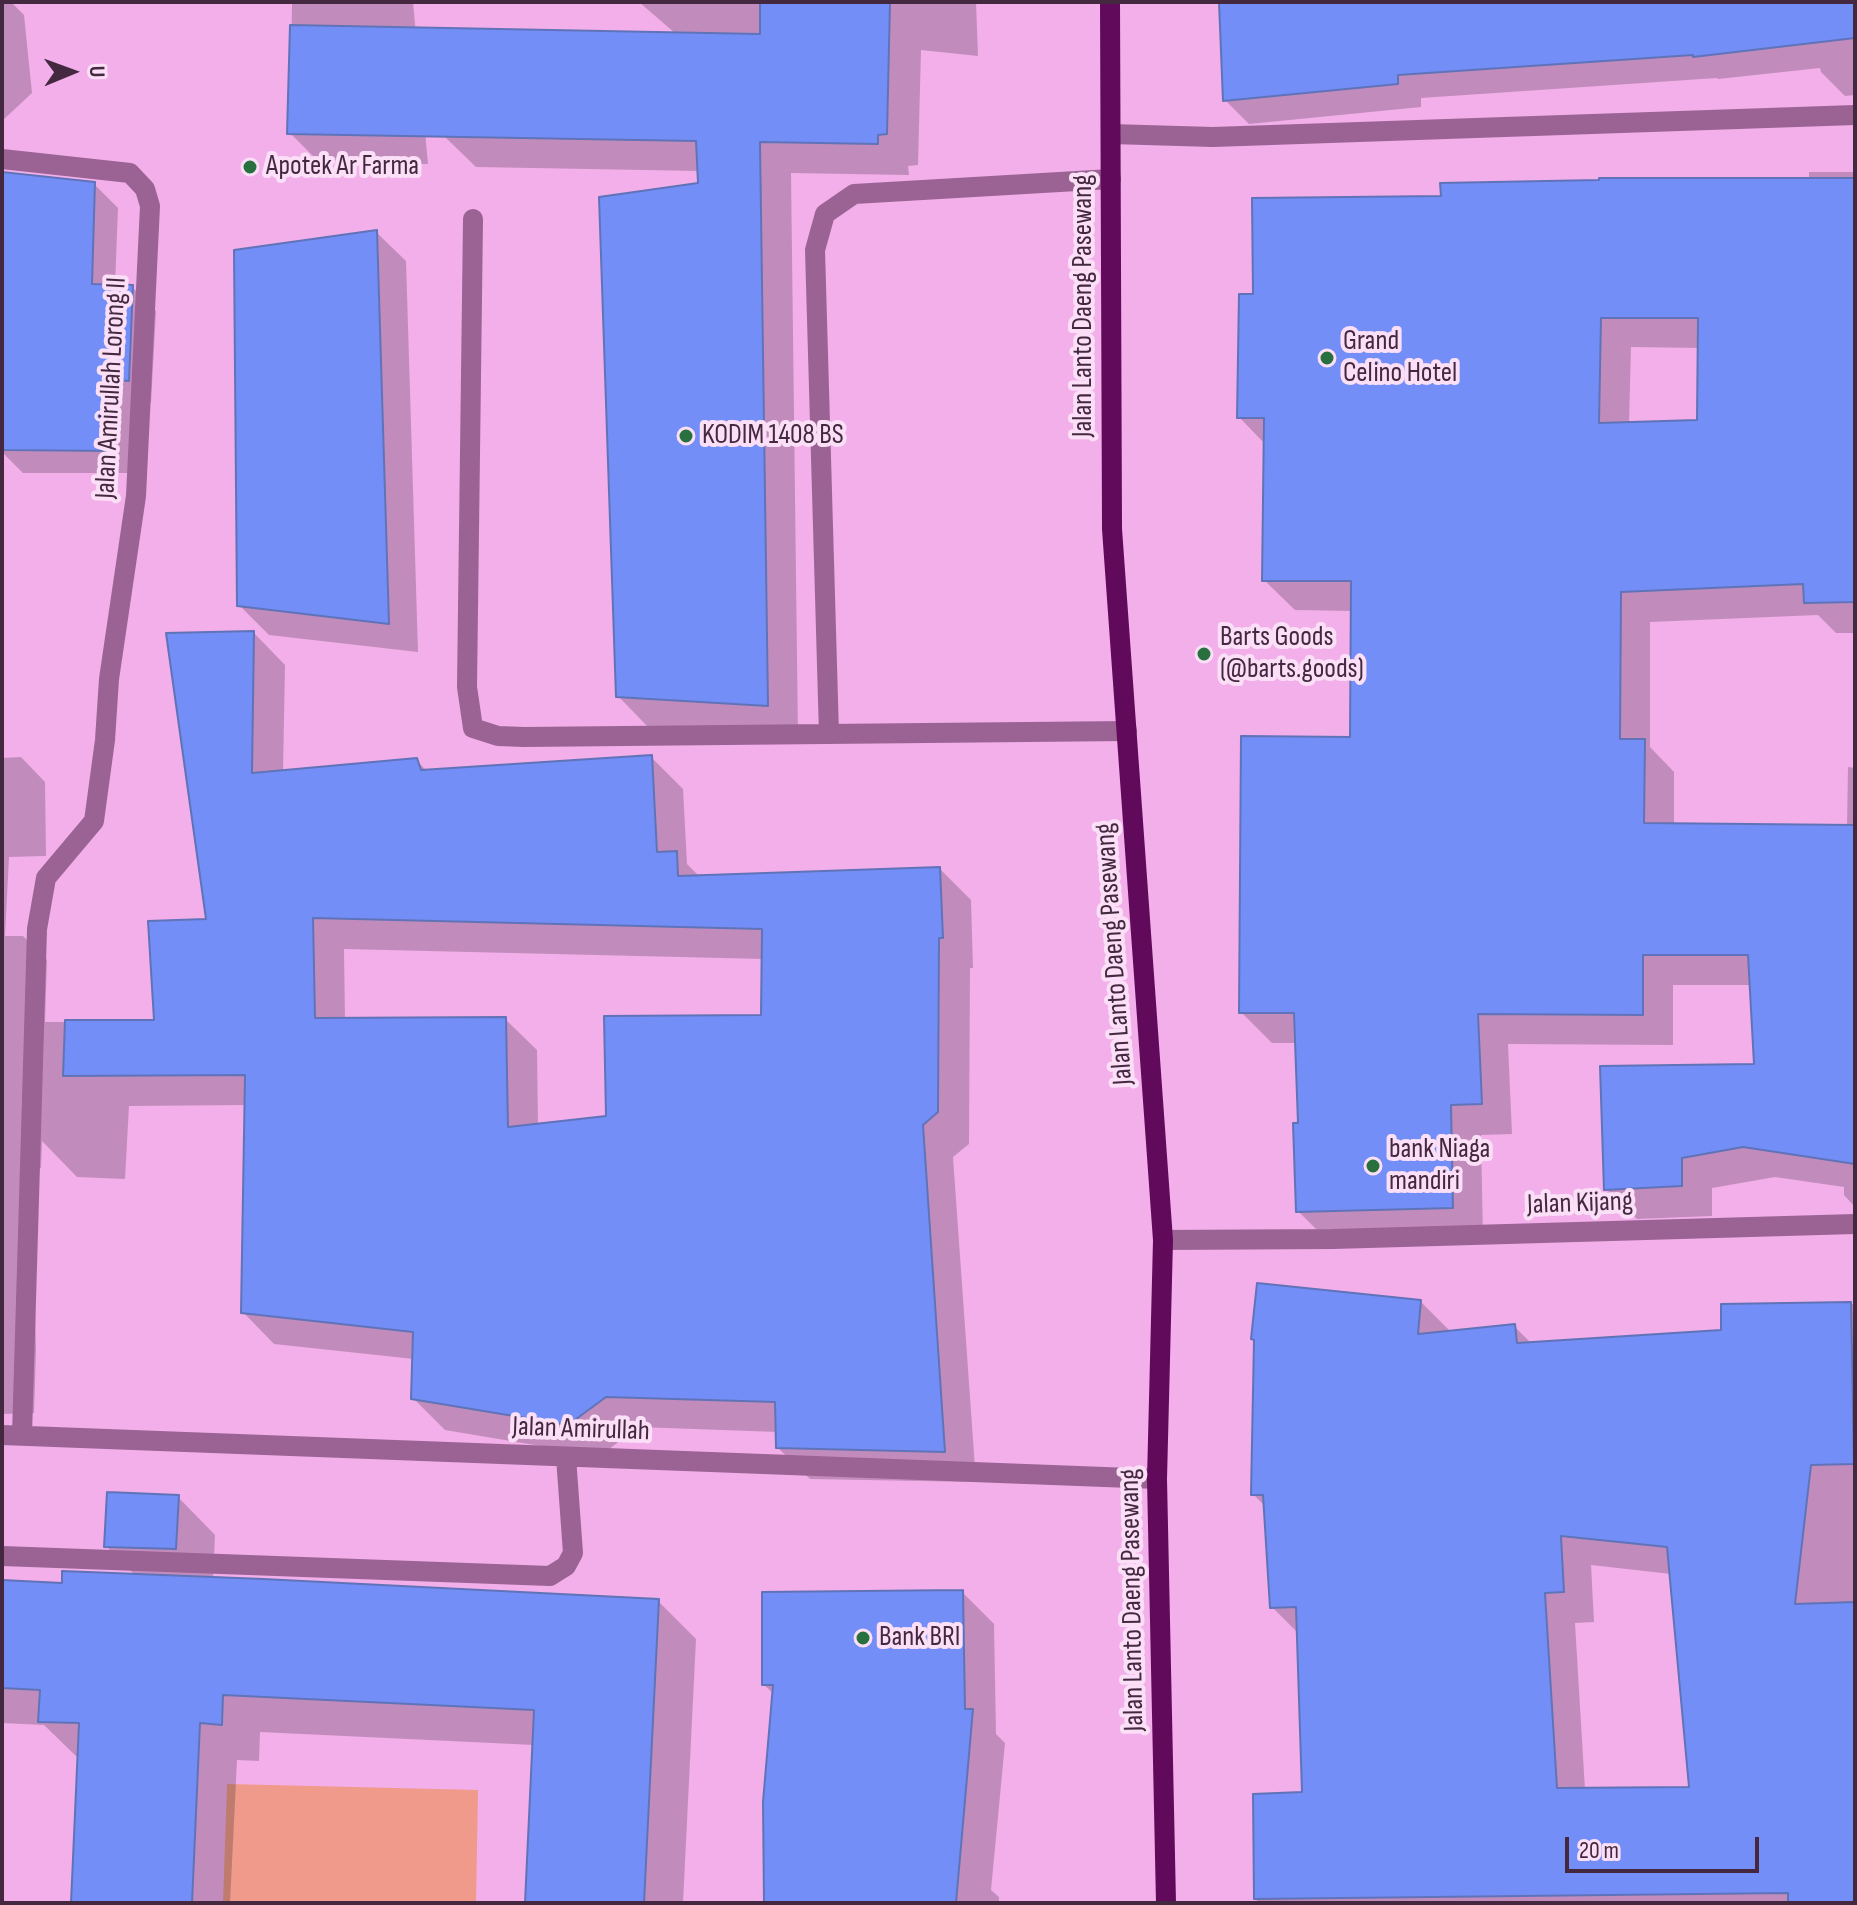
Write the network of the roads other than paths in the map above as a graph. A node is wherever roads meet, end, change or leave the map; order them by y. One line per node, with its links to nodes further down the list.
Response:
1 (1110, 2): 3 (main road, Jalan Lanto Daeng Pasewang)
2 (1855, 115): 3 (street)
3 (1111, 134): 5 (main road, Jalan Lanto Daeng Pasewang)
4 (2, 159): 11 (street, Jalan Amirullah Lorong II)
5 (1111, 179): 7 (main road, Jalan Lanto Daeng Pasewang); 8 (street)
6 (473, 219): 8 (street)
7 (1127, 731): 8 (street); 10 (main road, Jalan Lanto Daeng Pasewang)
8 (829, 734)
9 (1855, 1224): 10 (street, Jalan Kijang)
10 (1163, 1240): 13 (main road, Jalan Lanto Daeng Pasewang)
11 (12, 1435): 12 (street, Jalan Amirullah)
12 (566, 1457): 13 (street, Jalan Amirullah); 14 (street)
13 (1157, 1479): 15 (main road, Jalan Lanto Daeng Pasewang)
14 (2, 1556)
15 (1166, 1903)

